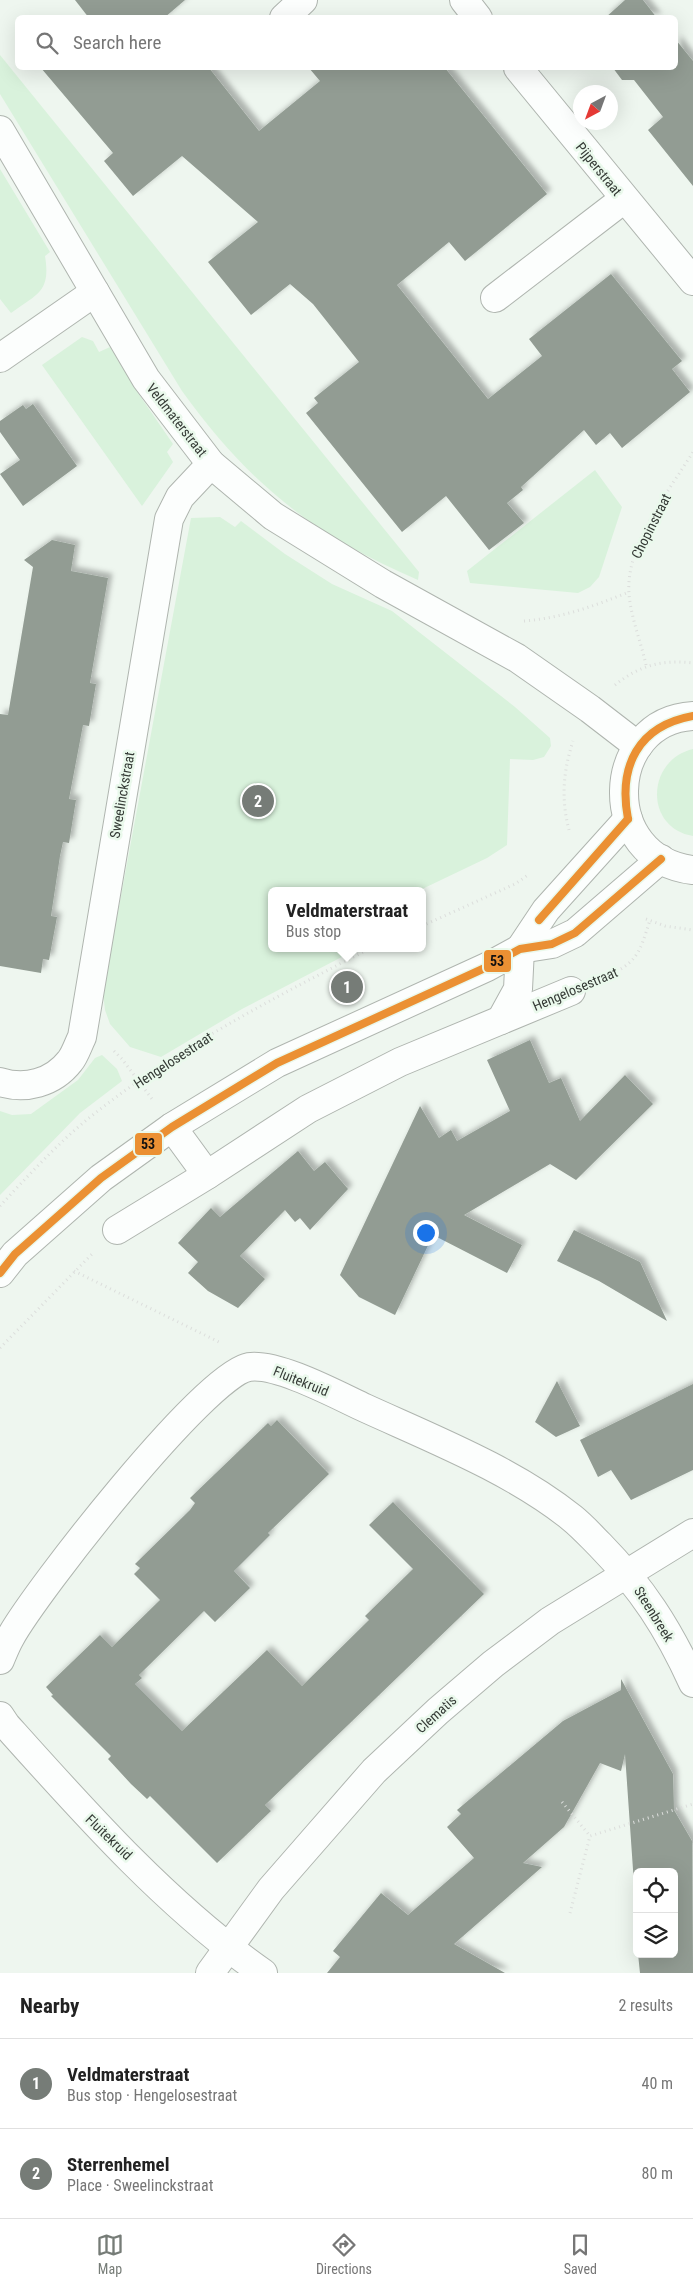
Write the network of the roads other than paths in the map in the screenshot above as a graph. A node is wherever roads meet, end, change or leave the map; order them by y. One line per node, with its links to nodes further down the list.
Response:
1 (303, 0): 3 (street)
2 (464, 0): 4 (street)
3 (287, 15)
4 (476, 15)
5 (520, 70): 7 (street, Pijperstraat)
6 (0, 130): 9 (street, Veldmaterstraat)
7 (624, 199): 8 (street, Pijperstraat); 10 (street, Pijperstraat)
8 (693, 281)
9 (95, 292): 11 (street); 12 (street, Veldmaterstraat)
10 (495, 298)
11 (0, 358)
12 (211, 464): 14 (street, Veldmaterstraat); 21 (street, Sweelinckstraat)
13 (693, 716): 14 (street)
14 (638, 746): 15 (street)
15 (628, 819): 16 (street); 18 (street)
16 (661, 859): 17 (street); 18 (street)
17 (693, 870)
18 (520, 949): 20 (street, Hengelosestraat); 22 (street)
19 (571, 991): 20 (street, Hengelosestraat)
20 (501, 1020): 23 (street, Hengelosestraat)
21 (0, 1082)
22 (172, 1127): 23 (street); 25 (street)
23 (207, 1175): 24 (street, Hengelosestraat)
24 (117, 1230)
25 (0, 1273)
26 (693, 1533): 27 (street, Clematis)
27 (628, 1573): 28 (street, Fluitekruid); 29 (street, Steenbreek); 31 (street, Clematis)
28 (0, 1660)
29 (693, 1683)
30 (0, 1716): 31 (street, Fluitekruid)
31 (228, 1948): 32 (street, Clematis); 33 (street, Fluitekruid)
32 (210, 1973)
33 (263, 1973)

